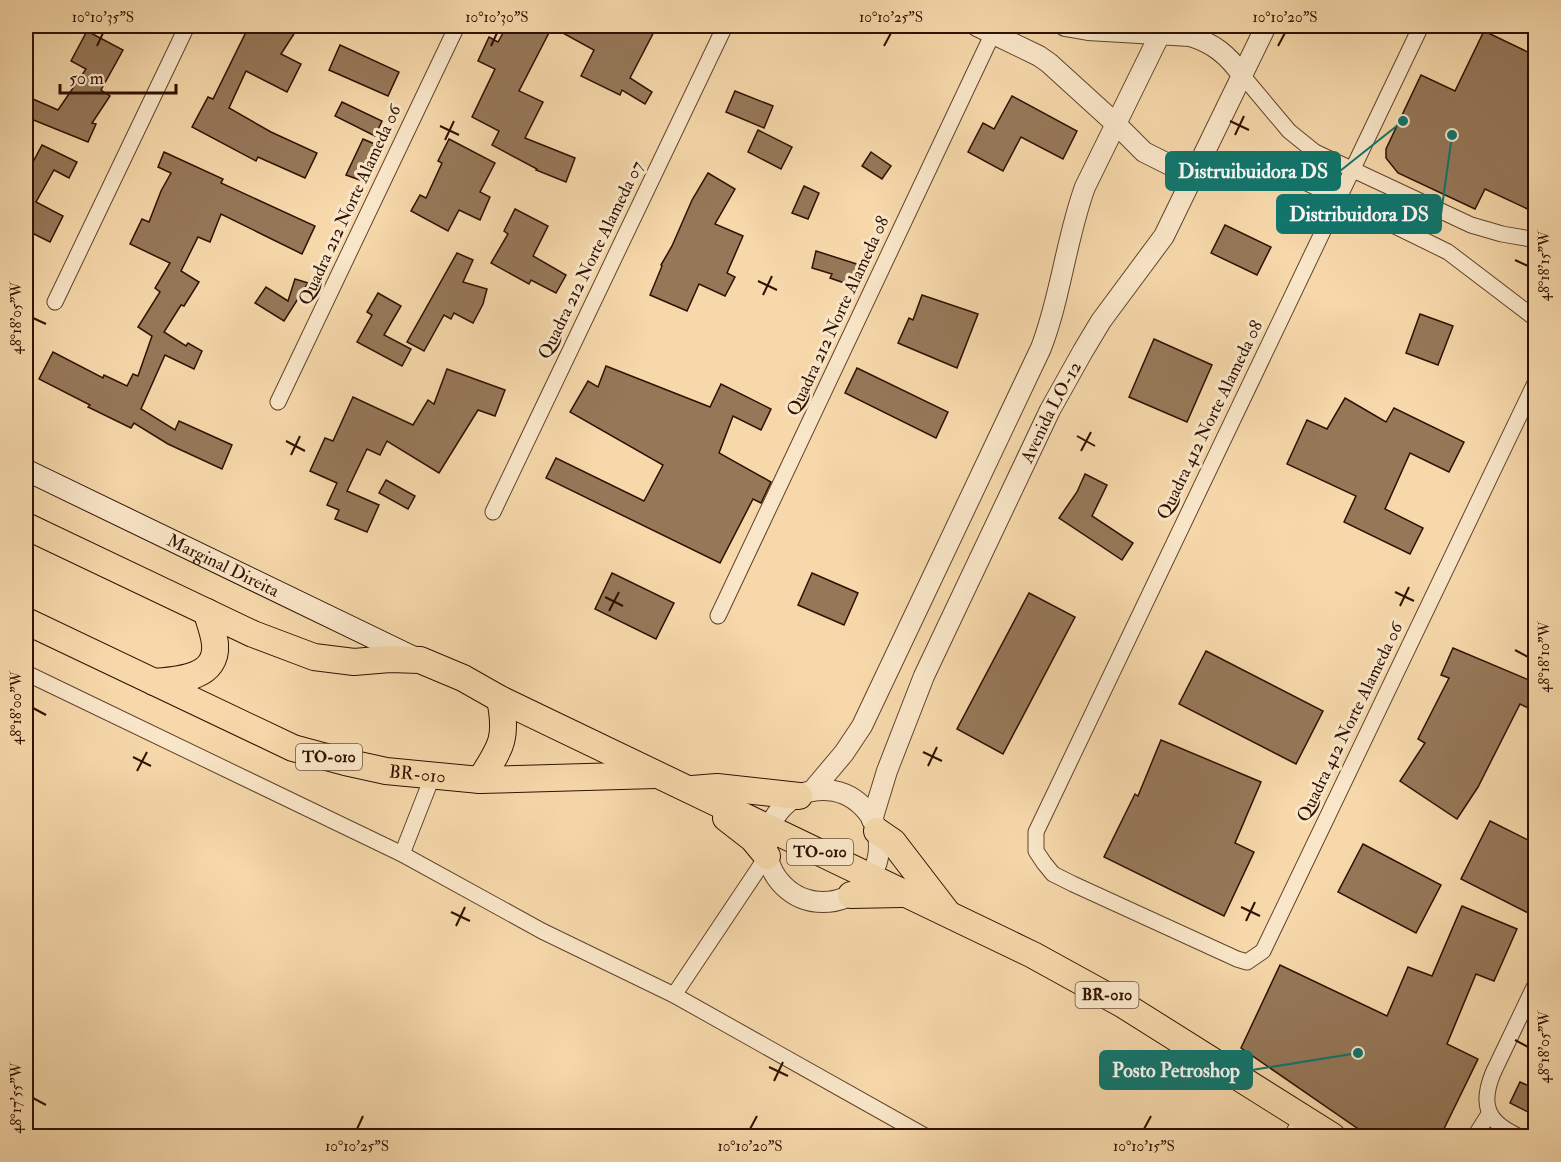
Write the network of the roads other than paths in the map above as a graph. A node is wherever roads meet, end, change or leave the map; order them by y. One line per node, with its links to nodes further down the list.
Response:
1 (187, 26): 15 (street)
2 (457, 26): 18 (street, Quadra 212 Norte Alameda 06)
3 (725, 26): 20 (street, Quadra 212 Norte Alameda 07)
4 (1065, 26): 8 (street)
5 (1266, 26): 9 (street, Avenida LO-12)
6 (1421, 26): 12 (street, Quadra 412 Norte Alameda 08)
7 (985, 29): 10 (street); 23 (street, Quadra 212 Norte Alameda 08)
8 (1162, 30): 9 (street); 10 (street, Avenida LO-12)
9 (1242, 75): 11 (street, Avenida LO-12); 12 (street)
10 (1116, 124): 11 (street); 33 (street, Avenida LO-12)
11 (1197, 168): 13 (street); 34 (street, Avenida LO-12)
12 (1352, 169): 13 (street, Quadra 412 Norte Alameda 08); 14 (street)
13 (1339, 198): 16 (street); 42 (street, Quadra 412 Norte Alameda 08)
14 (1536, 240)
15 (55, 302)
16 (1536, 319)
17 (1536, 381): 42 (street, Quadra 412 Norte Alameda 06)
18 (278, 402)
19 (26, 470): 25 (main road, Marginal Direita)
20 (493, 512)
21 (26, 526): 22 (highway, TO-010)
22 (207, 612): 25 (highway, TO-010); 27 (highway)
23 (718, 616)
24 (26, 621): 27 (highway, BR-010 / TO-010)
25 (420, 660): 28 (highway, TO-010)
26 (26, 674): 36 (street)
27 (154, 682): 29 (highway, BR-010 / TO-010)
28 (500, 699): 30 (highway, TO-010); 31 (highway)
29 (434, 775): 31 (highway, BR-010 / TO-010); 36 (street)
30 (660, 775): 31 (highway, BR-010 / TO-010); 32 (highway, TO-010)
31 (480, 780)
32 (696, 792): 33 (highway); 35 (highway, TO-010); 37 (highway)
33 (806, 794): 34 (street); 35 (street, Avenida LO-12)
34 (875, 826): 38 (street, Avenida LO-12); 41 (highway)
35 (770, 828): 37 (street); 38 (highway, TO-010)
36 (402, 854): 44 (street)
37 (767, 856): 40 (street); 44 (street)
38 (870, 876): 39 (highway, BR-010 / BR-010); 40 (street)
39 (907, 894): 40 (highway); 41 (highway, BR-010 / BR-010)
40 (850, 895)
41 (948, 914): 46 (highway, BR-010 / BR-010)
42 (1263, 951)
43 (1536, 983): 45 (street)
44 (674, 995): 47 (street)
45 (1489, 1114): 49 (street); 50 (street)
46 (1296, 1127): 48 (highway, BR-010 / BR-010)
47 (925, 1137)
48 (1332, 1137)
49 (1475, 1137)
50 (1518, 1137)

